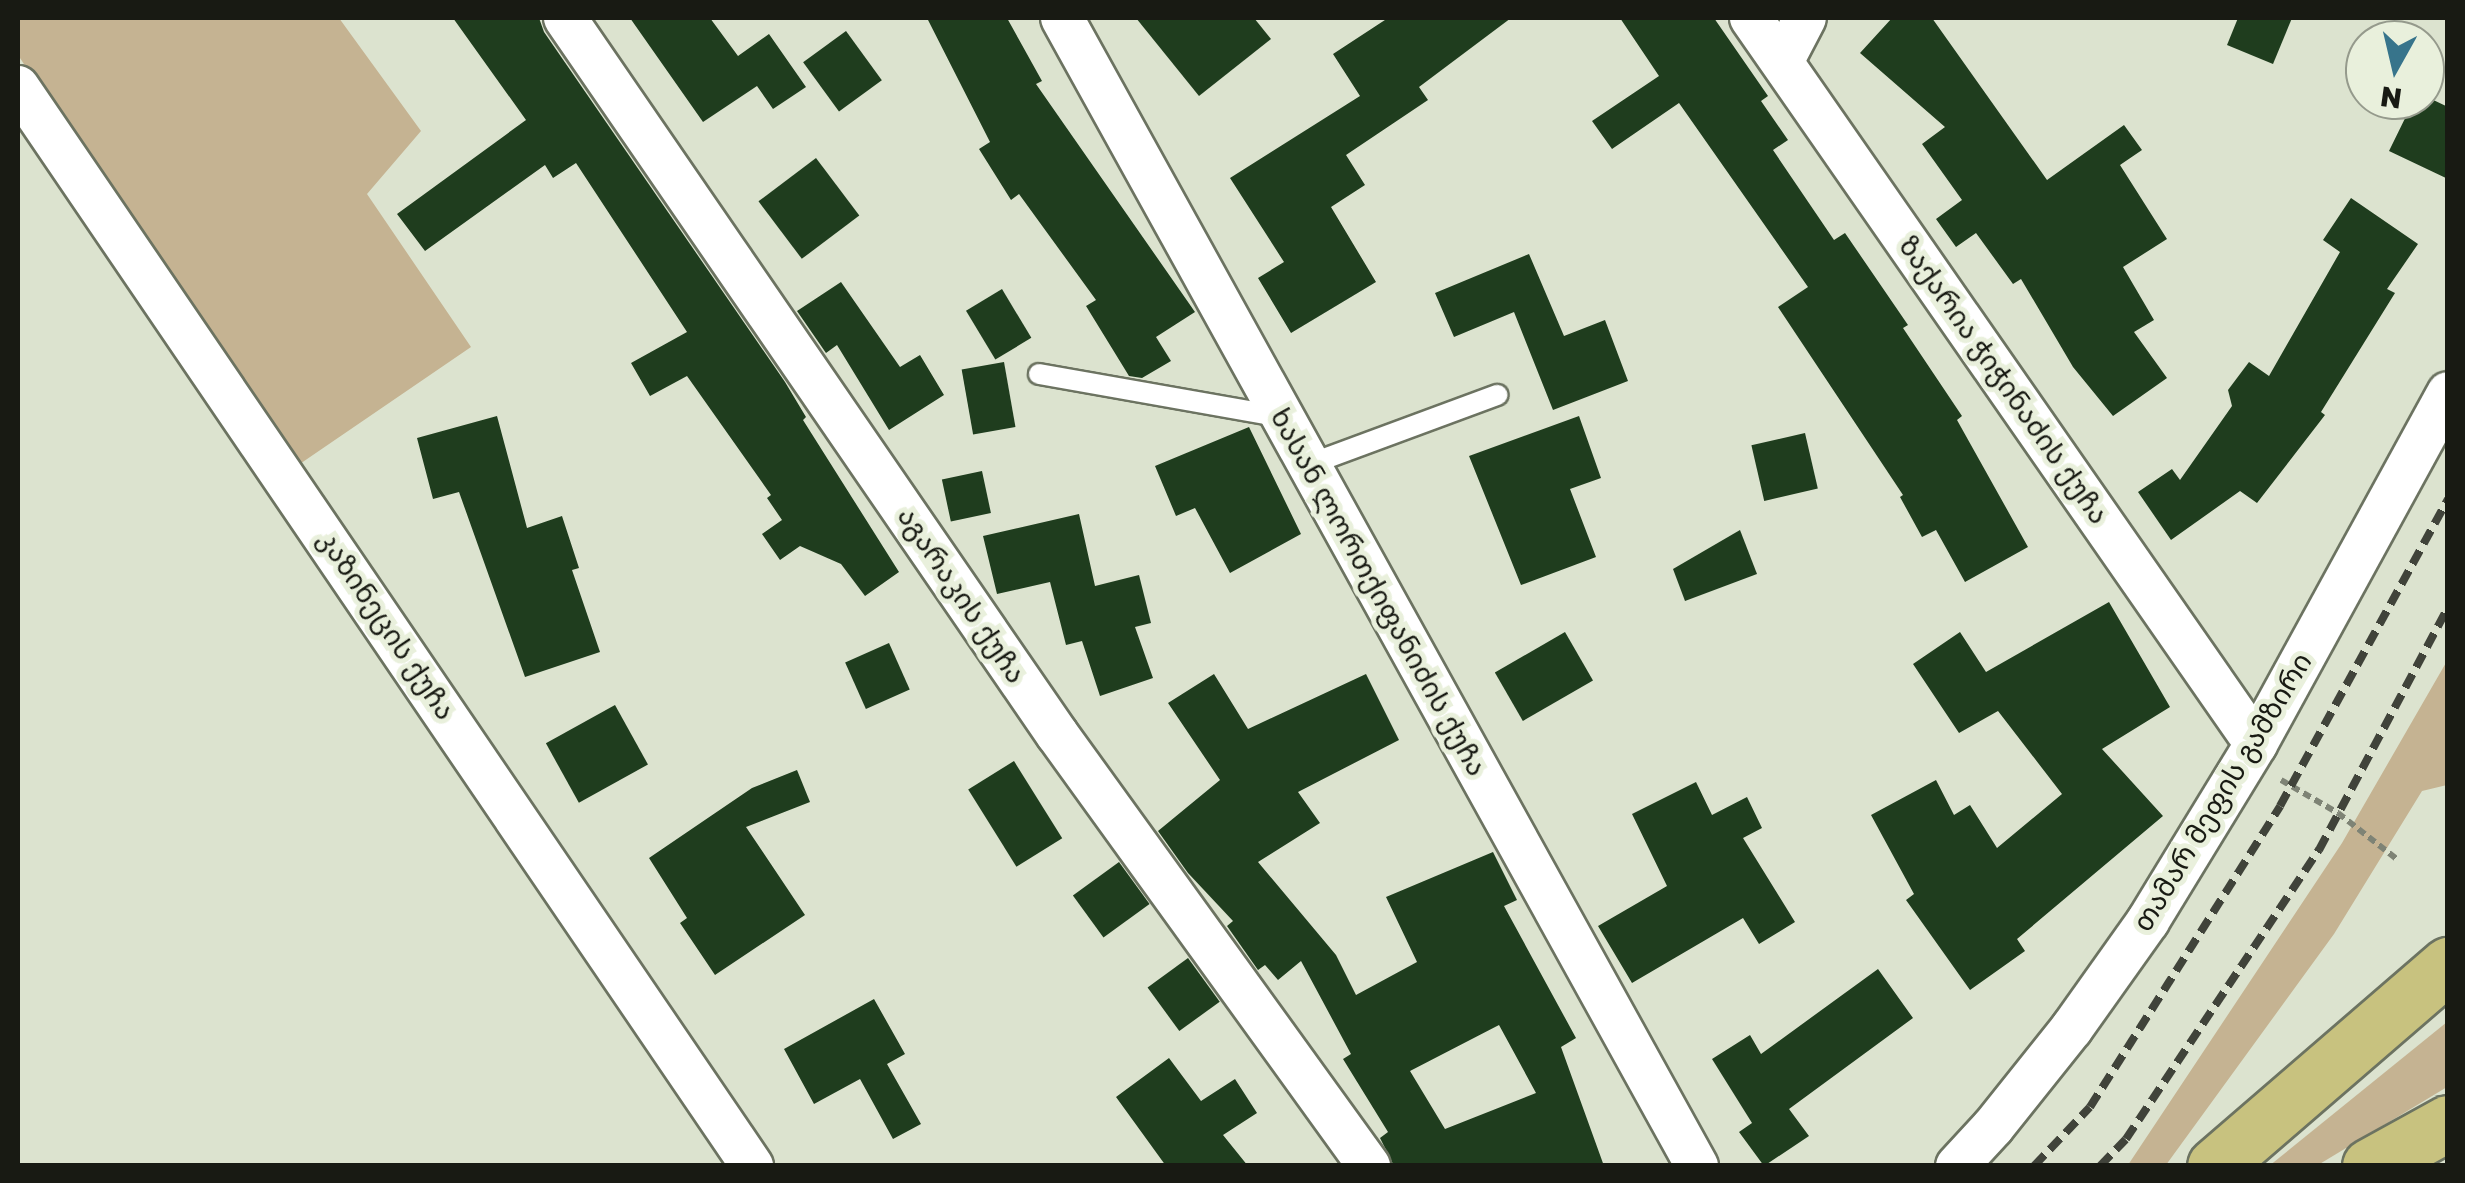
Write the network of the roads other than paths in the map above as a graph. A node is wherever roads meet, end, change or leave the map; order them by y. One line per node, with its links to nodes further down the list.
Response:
1 (565, 18): 16 (street, აგარაკის ქუჩა)
2 (1062, 18): 10 (street, ხასან ლორთქიფანიძის ქუჩა)
3 (1752, 18): 5 (street, ზაქარია ჭიჭინაძის ქუჩა)
4 (1805, 18): 5 (street)
5 (1783, 60): 12 (street, ზაქარია ჭიჭინაძის ქუჩა)
6 (18, 88): 15 (street, კაზინეცის ქუჩა)
7 (1039, 374): 10 (lane)
8 (2448, 392): 12 (street, თამარ მეფის გამზირი)
9 (1497, 395): 11 (lane)
10 (1284, 418): 11 (street, ხასან ლორთქიფანიძის ქუჩა)
11 (1308, 465): 17 (street, ხასან ლორთქიფანიძის ქუჩა)
12 (2249, 755): 18 (street, თამარ მეფის გამზირი)
13 (2448, 965): 19 (main road)
14 (2448, 1122): 20 (main road)
15 (752, 1166)
16 (1369, 1166)
17 (1697, 1166)
18 (1956, 1166)
19 (2215, 1166)
20 (2370, 1166)

